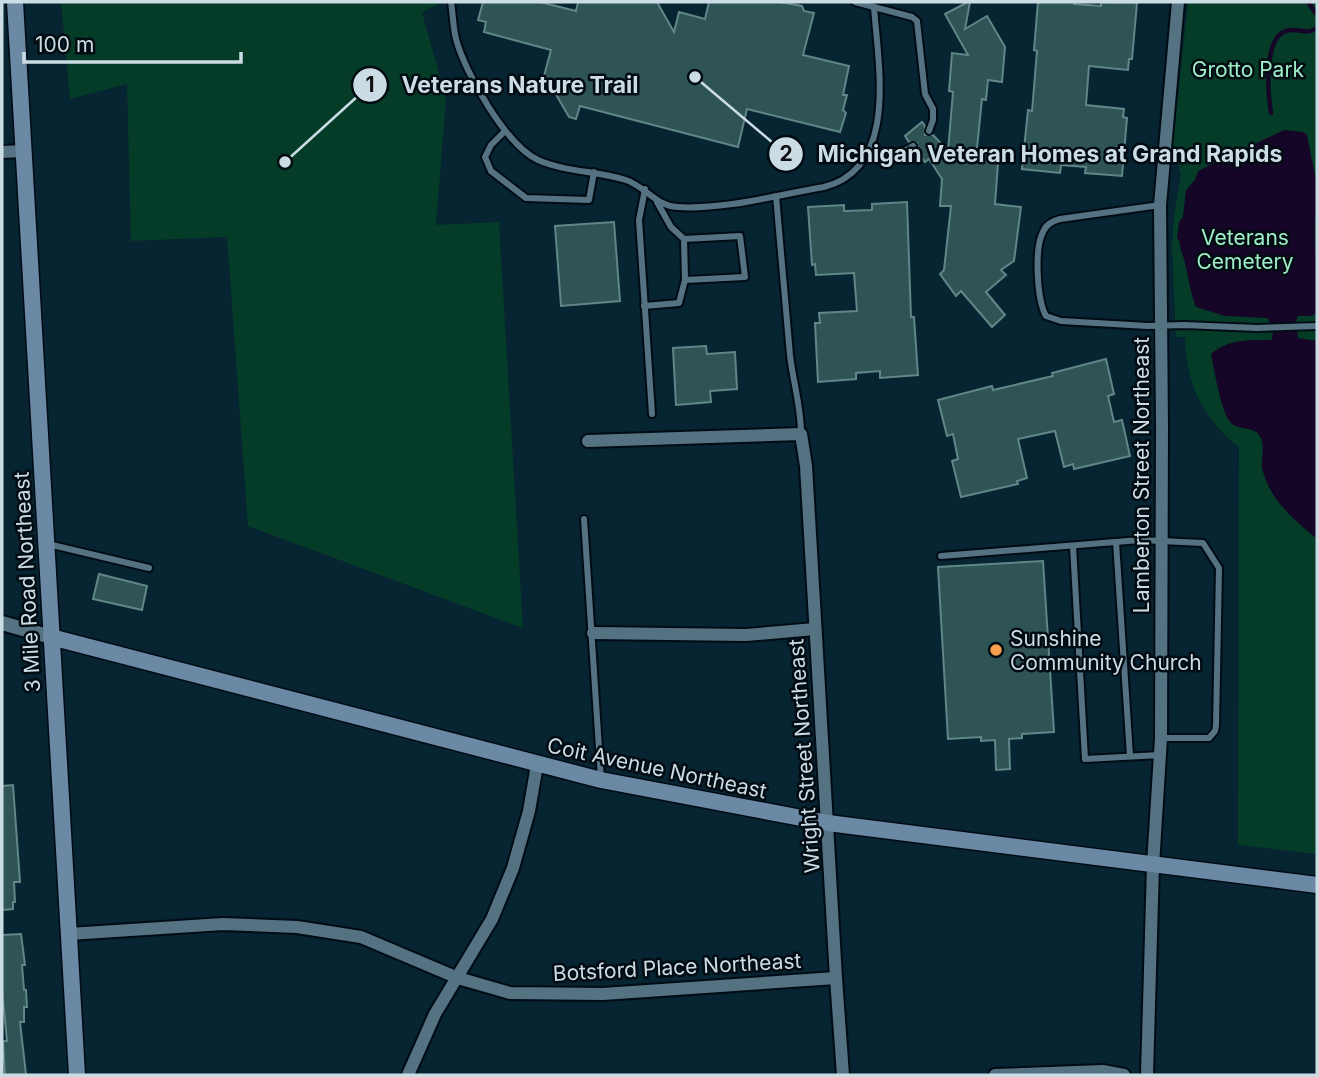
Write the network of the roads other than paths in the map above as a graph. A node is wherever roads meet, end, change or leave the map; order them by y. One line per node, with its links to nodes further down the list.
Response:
1 (15, 2): 9 (main road, 3 Mile Road Northeast)
2 (451, 2): 7 (lane)
3 (855, 2): 5 (lane)
4 (1178, 2): 16 (street, Lamberton Street Northeast)
5 (874, 7): 6 (lane); 10 (lane)
6 (929, 131)
7 (505, 132): 12 (lane); 12 (lane)
8 (913, 146): 10 (lane)
9 (24, 150): 11 (street); 28 (main road, 3 Mile Road Northeast)
10 (870, 151): 14 (lane)
11 (2, 152)
12 (593, 172): 13 (lane)
13 (645, 189): 15 (lane); 19 (lane)
14 (776, 196): 15 (lane); 23 (lane)
15 (656, 200): 17 (lane)
16 (1160, 205): 20 (street, Lamberton Street Northeast); 20 (lane)
17 (684, 239): 18 (lane); 18 (lane)
18 (685, 280): 19 (lane)
19 (645, 306): 22 (lane)
20 (1160, 325): 21 (lane); 26 (street, Lamberton Street Northeast)
21 (1317, 326)
22 (652, 414)
23 (801, 433): 24 (street); 33 (street, Wright Street Northeast)
24 (589, 441)
25 (584, 519): 34 (lane)
26 (1160, 540): 27 (lane); 36 (street, Lamberton Street Northeast); 36 (lane)
27 (1116, 542): 29 (lane); 38 (lane)
28 (46, 543): 31 (lane); 35 (main road, 3 Mile Road Northeast)
29 (1073, 546): 30 (lane); 38 (lane)
30 (941, 556)
31 (149, 568)
32 (2, 623): 35 (street, Coit Avenue Northeast)
33 (815, 629): 34 (street); 41 (street, Wright Street Northeast)
34 (593, 633): 40 (lane)
35 (51, 637): 39 (main road, Coit Avenue Northeast); 44 (main road, 3 Mile Road Northeast)
36 (1161, 738): 37 (street, Lamberton Street Northeast)
37 (1161, 755): 38 (lane); 42 (street, Lamberton Street Northeast)
38 (1130, 756)
39 (537, 765): 40 (main road, Coit Avenue Northeast); 45 (street)
40 (601, 780): 41 (main road, Coit Avenue Northeast)
41 (828, 823): 42 (main road, Coit Avenue Northeast); 46 (street, Wright Street Northeast)
42 (1153, 865): 43 (main road, Coit Avenue Northeast); 52 (street, Lamberton Street Northeast)
43 (1317, 885)
44 (69, 934): 45 (street, Botsford Place Northeast); 47 (main road, 3 Mile Road Northeast)
45 (458, 978): 46 (street, Botsford Place Northeast); 48 (street)
46 (836, 978): 49 (street, Wright Street Northeast)
47 (77, 1075)
48 (408, 1075)
49 (844, 1075)
50 (995, 1075): 51 (street)
51 (1124, 1075)
52 (1147, 1075)

